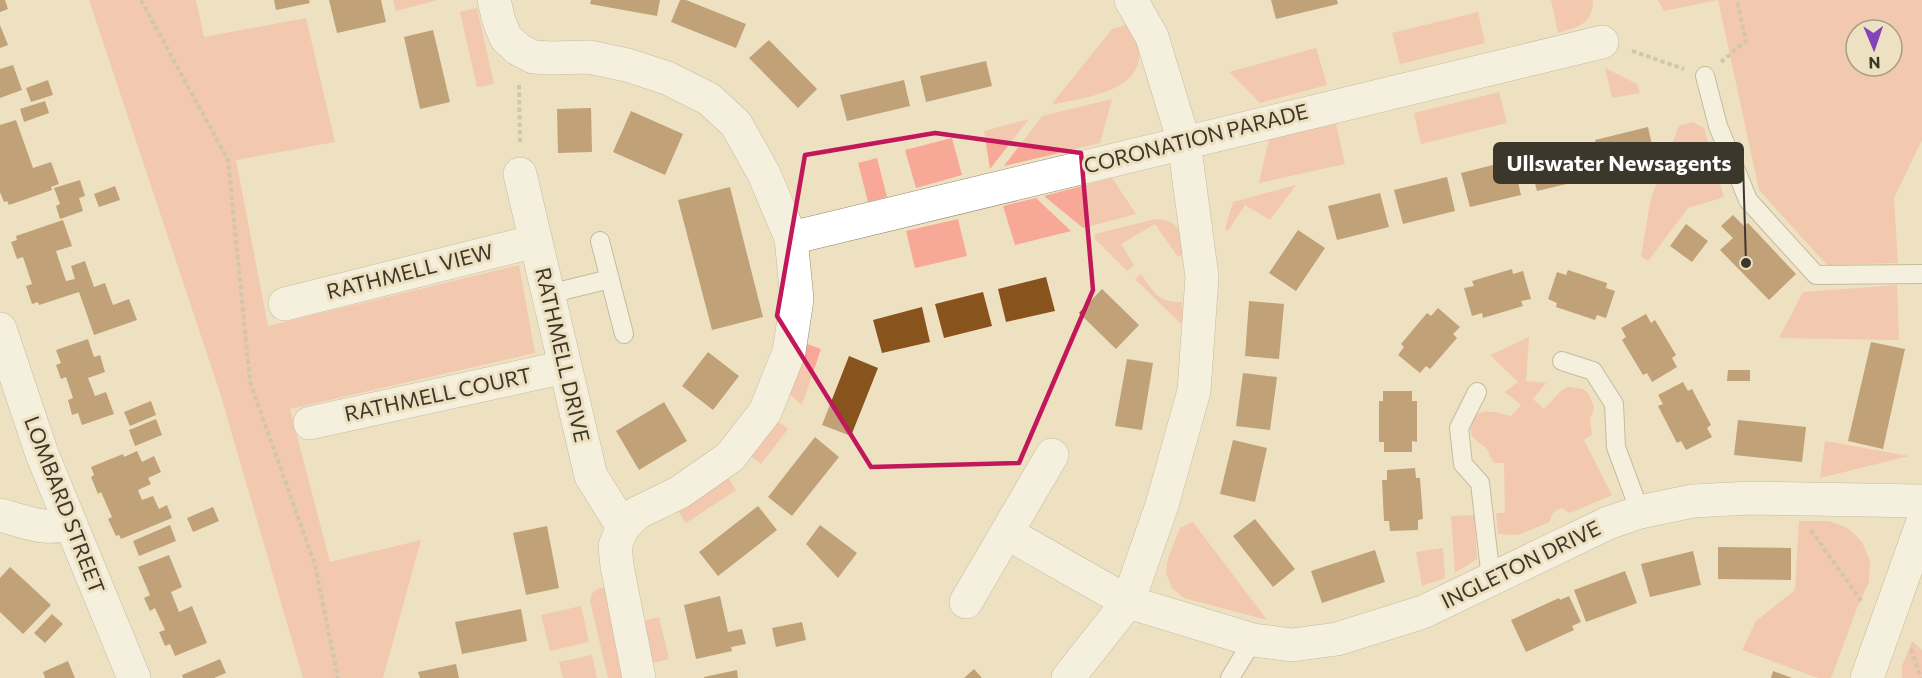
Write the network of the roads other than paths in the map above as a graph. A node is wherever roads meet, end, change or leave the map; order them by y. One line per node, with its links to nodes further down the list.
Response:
1 (494, 0): 7 (street)
2 (1131, 0): 5 (street)
3 (1602, 42): 5 (street, CORONATION PARADE)
4 (1705, 76): 10 (lane)
5 (1184, 142): 7 (street, CORONATION PARADE); 30 (street)
6 (520, 174): 8 (street, RATHMELL DRIVE)
7 (791, 238): 26 (street)
8 (536, 241): 12 (street, RATHMELL DRIVE); 13 (street, RATHMELL VIEW)
9 (600, 241): 11 (lane)
10 (1922, 274)
11 (610, 279): 12 (lane); 15 (lane)
12 (549, 294): 17 (street, RATHMELL DRIVE)
13 (285, 304)
14 (0, 329): 24 (street, LOMBARD STREET)
15 (624, 334)
16 (1562, 361): 22 (lane)
17 (565, 367): 19 (street, RATHMELL COURT); 26 (street, RATHMELL DRIVE)
18 (1477, 392): 28 (lane)
19 (310, 423)
20 (1052, 455): 27 (street)
21 (1922, 501): 22 (street, INGLETON DRIVE)
22 (1640, 512): 28 (street, INGLETON DRIVE)
23 (0, 515): 24 (street)
24 (69, 524): 32 (street, LOMBARD STREET)
25 (1922, 524): 36 (street)
26 (623, 527): 33 (street)
27 (1007, 532): 29 (street); 30 (street, INGLETON DRIVE)
28 (1491, 579): 31 (street, INGLETON DRIVE)
29 (966, 602)
30 (1128, 602): 31 (street, INGLETON DRIVE); 34 (street)
31 (1253, 640): 35 (lane)
32 (134, 678)
33 (639, 678)
34 (1068, 678)
35 (1230, 678)
36 (1867, 678)

